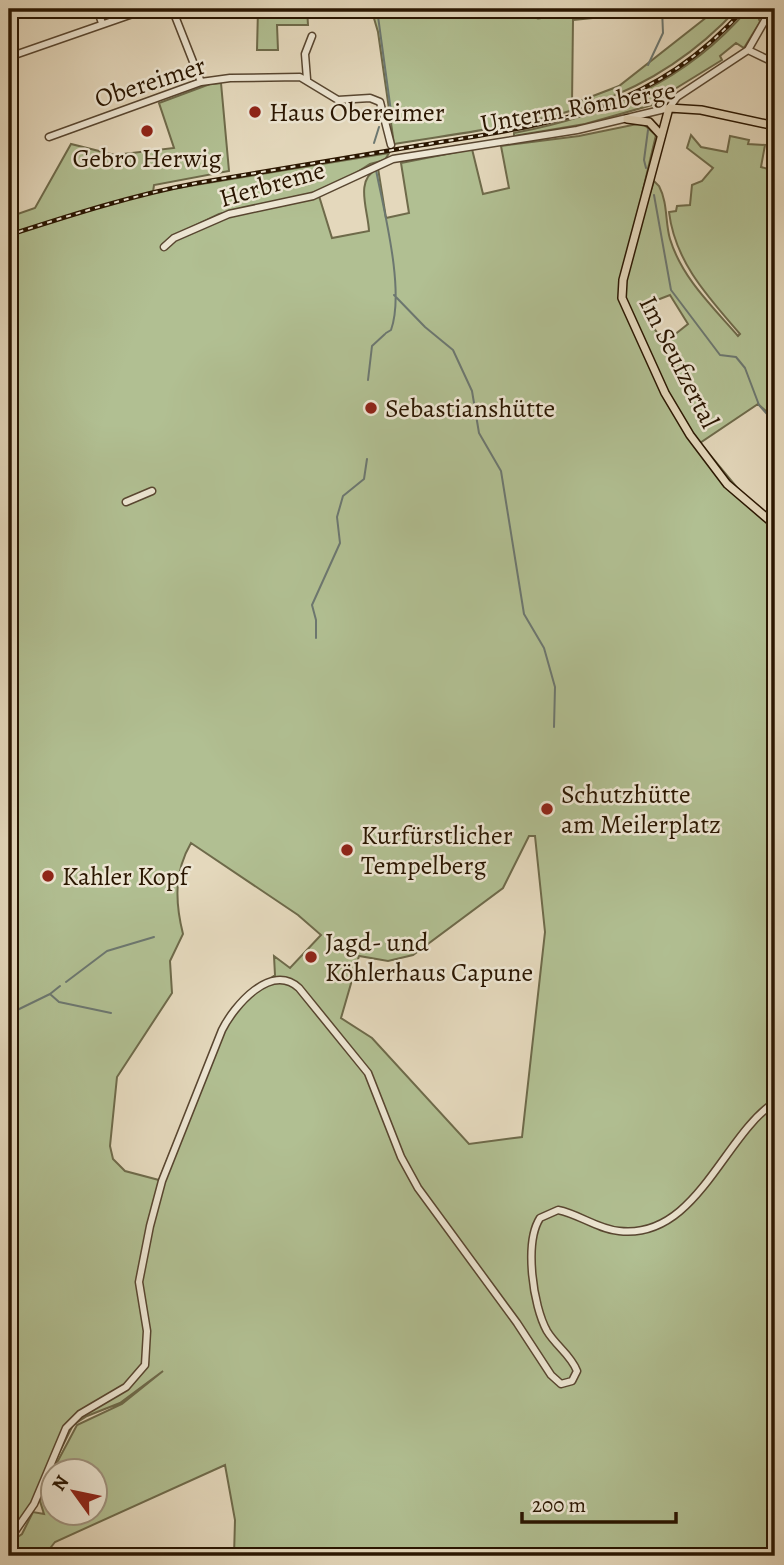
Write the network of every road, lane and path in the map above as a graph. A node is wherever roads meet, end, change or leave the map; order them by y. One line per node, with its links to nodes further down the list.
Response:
1 (97, 9): 6 (street)
2 (147, 9): 6 (street)
3 (169, 9): 12 (street)
4 (754, 9): 5 (street)
5 (771, 16): 8 (street)
6 (102, 23): 9 (street)
7 (313, 36): 11 (street)
8 (748, 50): 10 (street); 13 (street)
9 (9, 57)
10 (775, 63)
11 (307, 79): 12 (street, Obereimer); 20 (street)
12 (201, 82): 19 (street, Obereimer)
13 (688, 90): 14 (street); 15 (street)
14 (669, 108): 15 (main road, Unterm Römberge); 16 (street, Unterm Römberge); 18 (main road, Im Seufzertal)
15 (690, 109): 17 (main road, Unterm Römberge)
16 (627, 119): 18 (main road); 21 (street, Unterm Römberge)
17 (775, 126)
18 (661, 135): 25 (main road, Im Seufzertal)
19 (49, 137)
20 (391, 145)
21 (392, 156): 22 (street, Herbreme)
22 (164, 247)
23 (152, 491): 24 (street)
24 (126, 502)
25 (775, 525)
26 (775, 1102): 27 (street)
27 (9, 1540)

